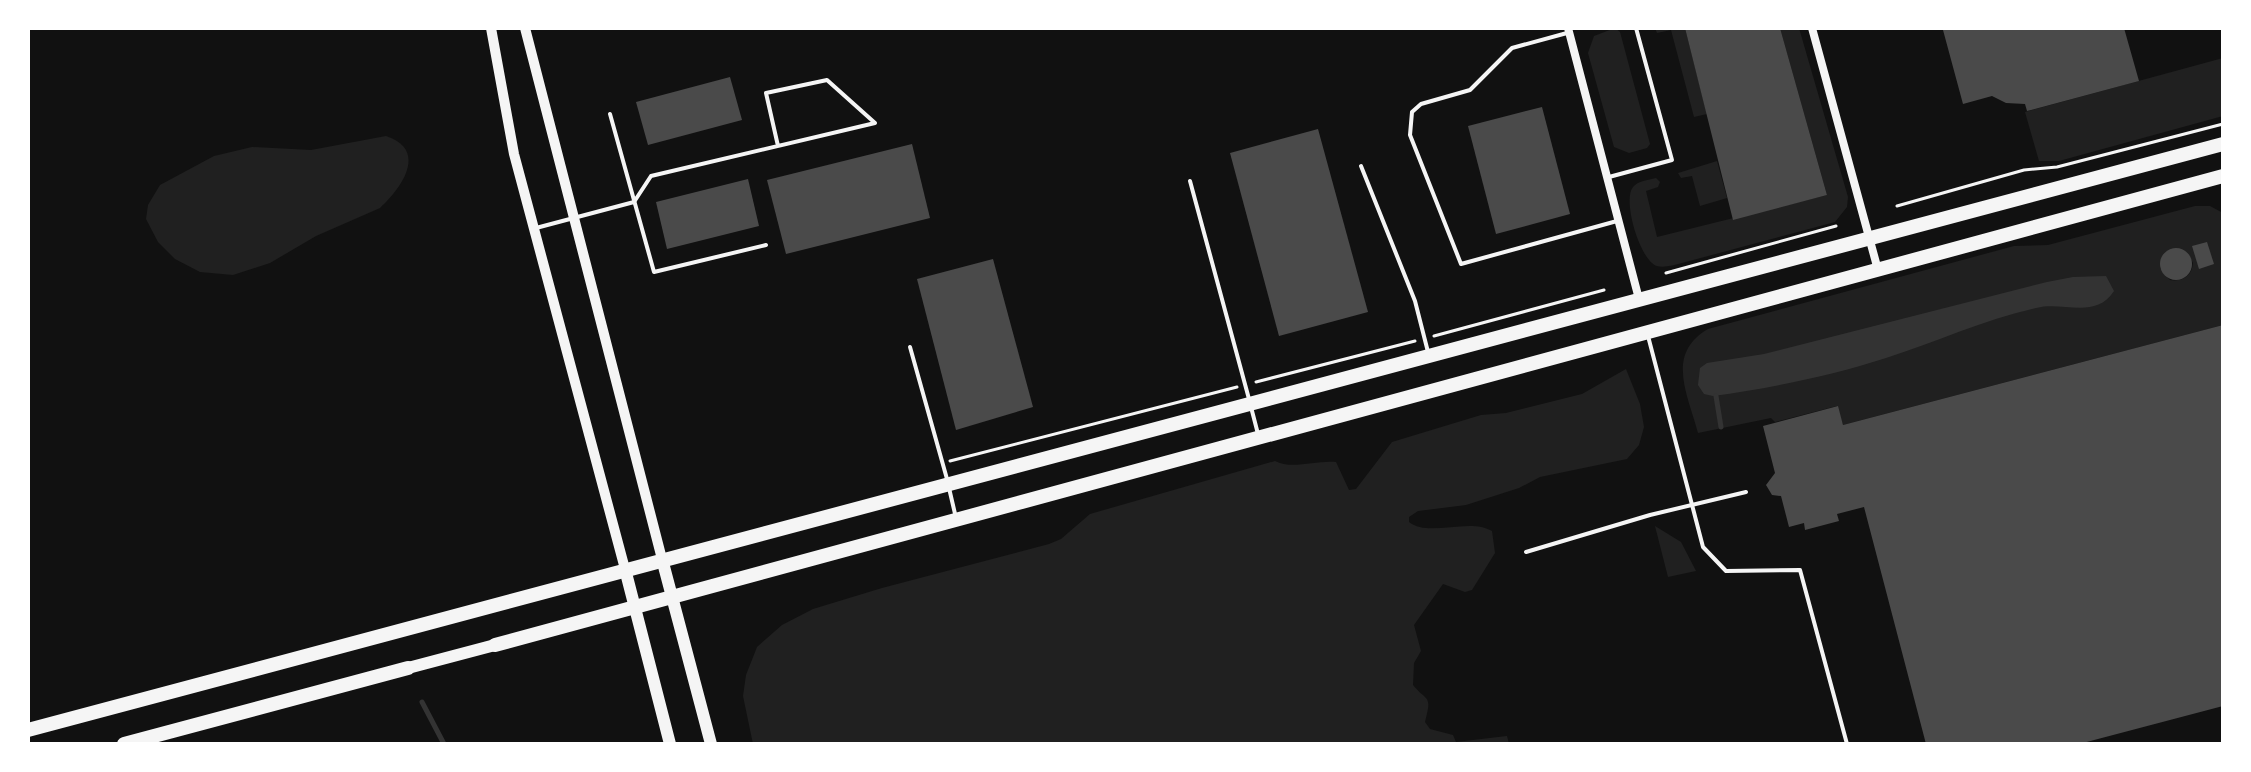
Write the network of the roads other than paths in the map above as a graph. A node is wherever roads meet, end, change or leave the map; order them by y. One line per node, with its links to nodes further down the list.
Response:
1 (491, 28): 16 (street)
2 (525, 28): 14 (street)
3 (1636, 28): 11 (lane)
4 (1812, 28): 17 (street)
5 (1569, 30): 11 (street); 15 (lane)
6 (610, 114): 13 (lane)
7 (2223, 144): 17 (main road)
8 (778, 146): 8 (lane); 13 (lane)
9 (1361, 166): 23 (lane)
10 (2223, 176): 19 (main road)
11 (1607, 178): 15 (street)
12 (1190, 181): 24 (lane)
13 (634, 202): 14 (lane); 18 (lane)
14 (572, 218): 16 (lane); 31 (street)
15 (1619, 221): 20 (street)
16 (534, 229): 32 (street)
17 (1870, 238): 19 (street); 20 (main road)
18 (766, 245)
19 (1878, 271): 21 (main road)
20 (1639, 299): 23 (main road)
21 (1647, 334): 25 (main road); 28 (lane)
22 (910, 347): 26 (lane)
23 (1429, 355): 24 (main road)
24 (1250, 403): 25 (lane); 26 (main road)
25 (1259, 441): 29 (main road)
26 (947, 482): 29 (lane); 31 (main road)
27 (1746, 492): 28 (lane)
28 (1692, 507): 30 (lane); 41 (lane)
29 (957, 521): 33 (main road)
30 (1526, 552)
31 (662, 559): 32 (main road); 33 (main road)
32 (625, 569): 34 (main road); 37 (main road)
33 (673, 598): 34 (main road); 40 (main road)
34 (634, 608): 35 (main road); 39 (main road)
35 (495, 645): 36 (main road)
36 (408, 668): 38 (main road)
37 (28, 730)
38 (124, 744)
39 (670, 744)
40 (711, 744)
41 (1847, 744)

